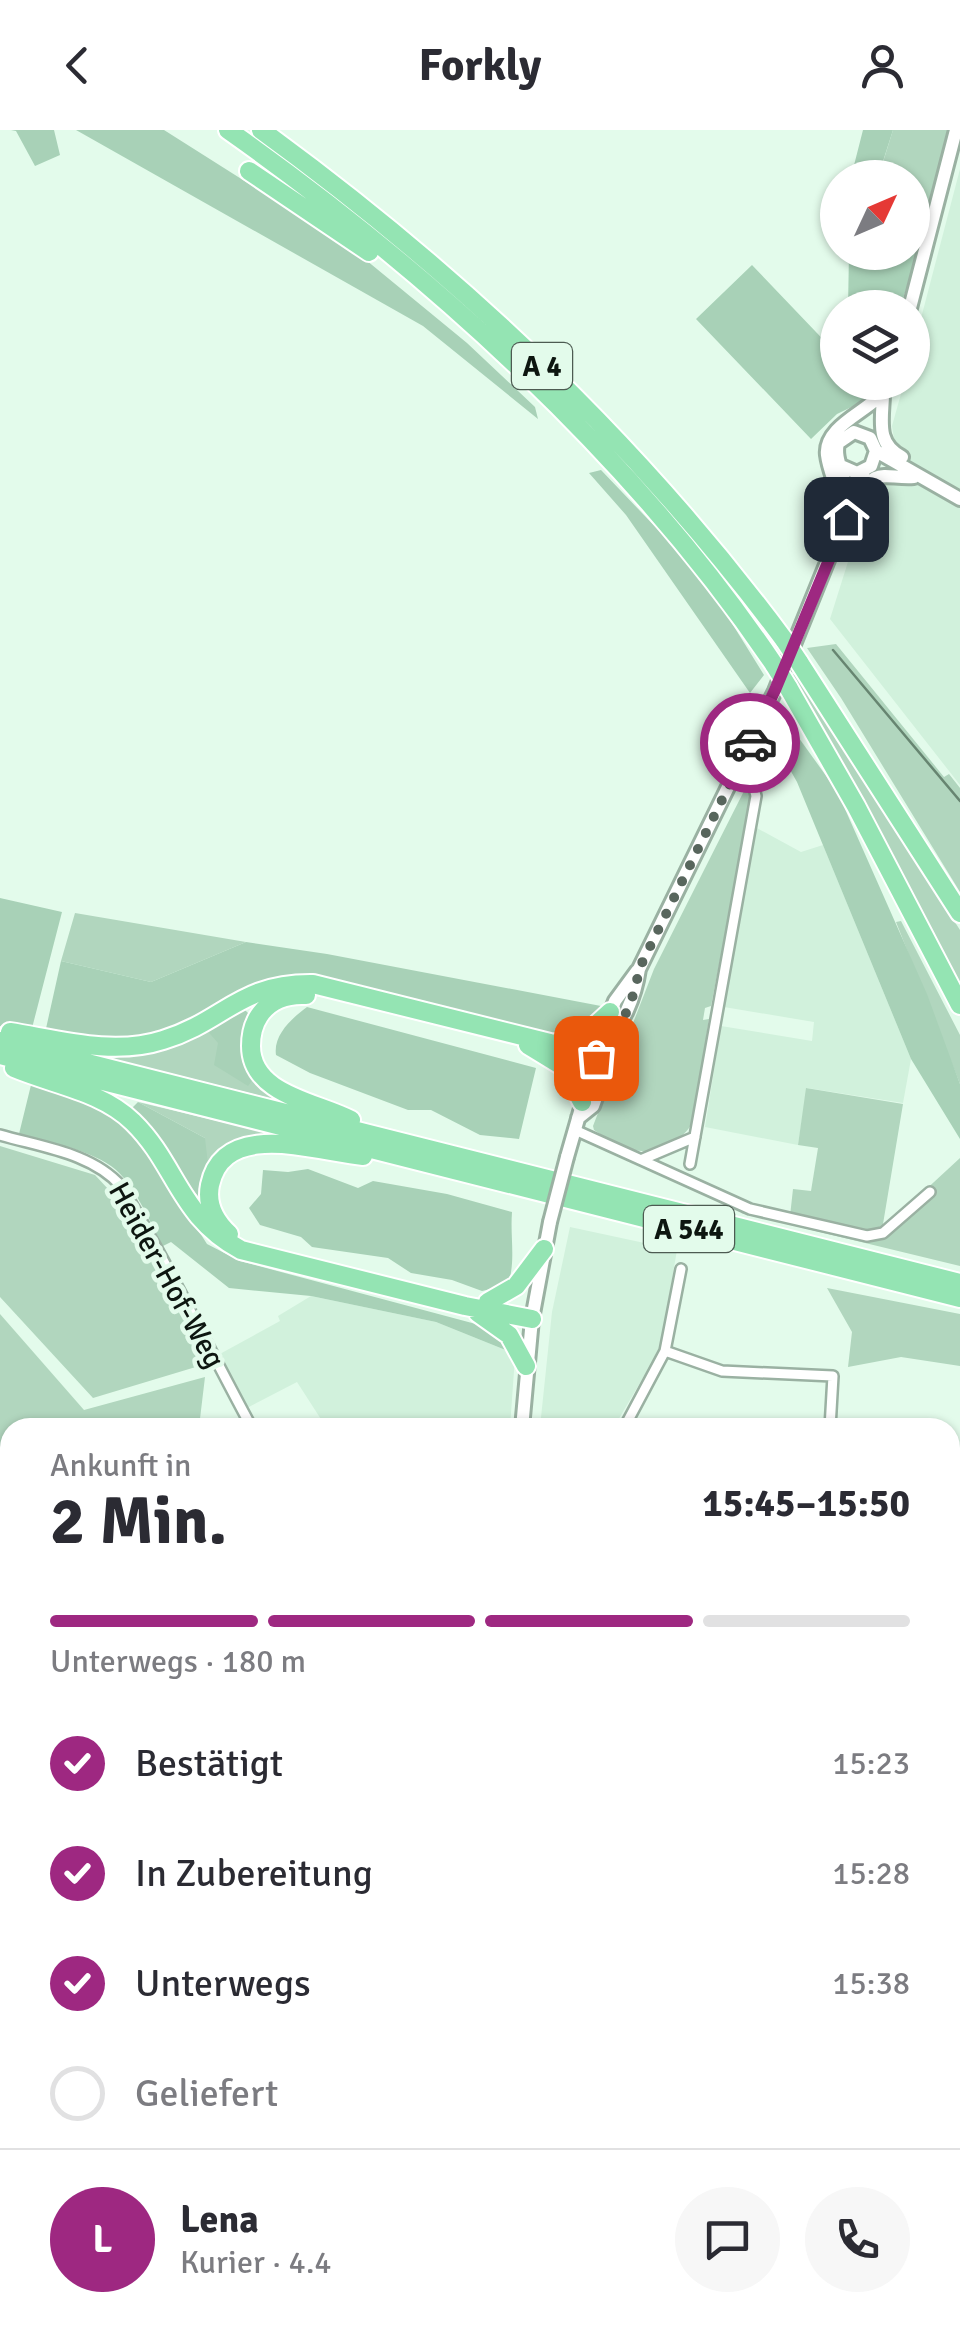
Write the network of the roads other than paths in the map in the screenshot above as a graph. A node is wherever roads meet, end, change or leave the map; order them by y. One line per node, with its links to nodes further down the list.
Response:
1 (228, 130): 6 (highway, A 4)
2 (262, 130): 17 (highway, A 4, bridge)
3 (956, 130): 5 (main road)
4 (249, 171): 6 (highway)
5 (915, 290)
6 (466, 322): 18 (highway, A 4, bridge)
7 (872, 400): 15 (main road)
8 (880, 400): 10 (main road)
9 (881, 400): 13 (main road)
10 (869, 440): 11 (main road); 12 (main road); 13 (main road)
11 (842, 466): 12 (main road); 15 (main road)
12 (868, 469): 13 (main road); 15 (main road)
13 (920, 476): 14 (main road); 15 (main road)
14 (960, 499)
15 (845, 512): 16 (main road)
16 (737, 768): 19 (main road); 29 (street)
17 (960, 914)
18 (960, 1005)
19 (615, 1018): 22 (highway); 25 (main road); 26 (main road)
20 (0, 1030): 22 (highway)
21 (0, 1040): 28 (highway, A 544)
22 (550, 1043): 25 (highway)
23 (528, 1045): 25 (highway); 26 (highway); 28 (highway)
24 (0, 1058): 31 (highway, A 544); 39 (highway)
25 (596, 1058): 26 (main road)
26 (578, 1117): 30 (street); 34 (main road, bridge)
27 (0, 1135): 43 (street, Heider-Hof-Weg)
28 (384, 1137): 36 (highway, A 544)
29 (695, 1137): 30 (street); 32 (street)
30 (643, 1159): 33 (street)
31 (418, 1160): 37 (highway, A 544); 38 (highway)
32 (690, 1164)
33 (930, 1192)
34 (544, 1250): 38 (highway); 40 (main road)
35 (681, 1269): 41 (street)
36 (960, 1283)
37 (960, 1298)
38 (488, 1302): 40 (highway)
39 (465, 1306): 40 (highway); 42 (highway)
40 (533, 1313): 42 (main road)
41 (666, 1351): 45 (street); 46 (street)
42 (526, 1366): 44 (main road)
43 (247, 1418)
44 (523, 1418)
45 (629, 1418)
46 (831, 1418)

